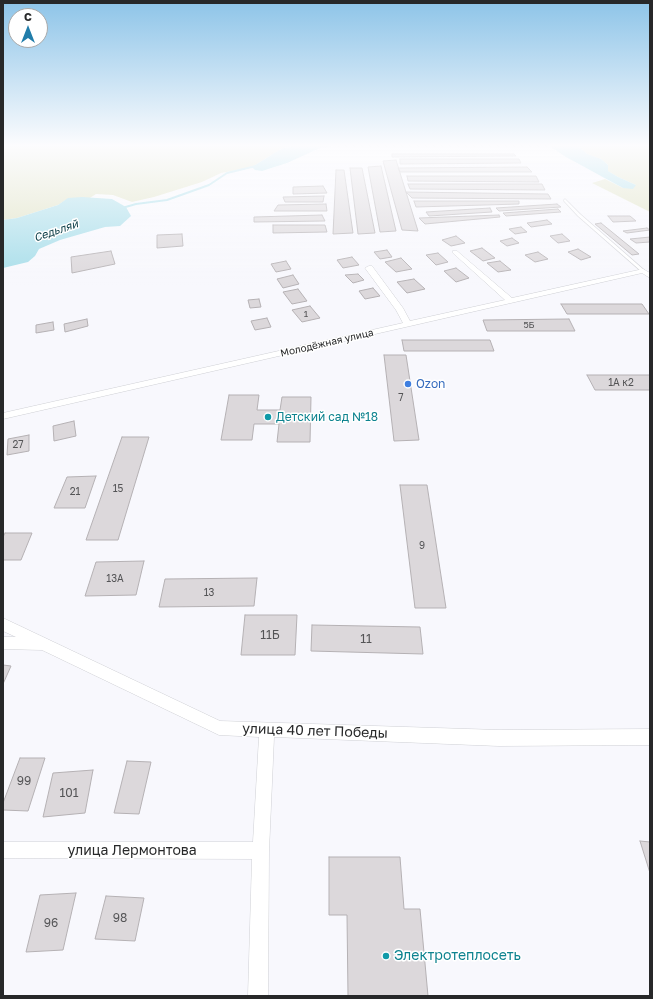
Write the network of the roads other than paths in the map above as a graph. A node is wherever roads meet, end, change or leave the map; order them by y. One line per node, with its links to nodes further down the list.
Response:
1 (566, 200): 4 (lane)
2 (455, 252): 5 (street)
3 (369, 268): 6 (street)
4 (646, 273): 5 (street, Молодёжная улица)
5 (510, 300): 6 (street, Молодёжная улица)
6 (408, 324): 7 (street, Молодёжная улица)
7 (3, 416)
8 (3, 624): 10 (street, улица 40 лет Победы)
9 (3, 643): 10 (street)
10 (44, 644): 11 (street, улица 40 лет Победы)
11 (267, 730): 12 (street, улица 40 лет Победы); 14 (street)
12 (650, 737)
13 (3, 850): 14 (street, улица Лермонтова)
14 (261, 851): 15 (street)
15 (258, 996)

